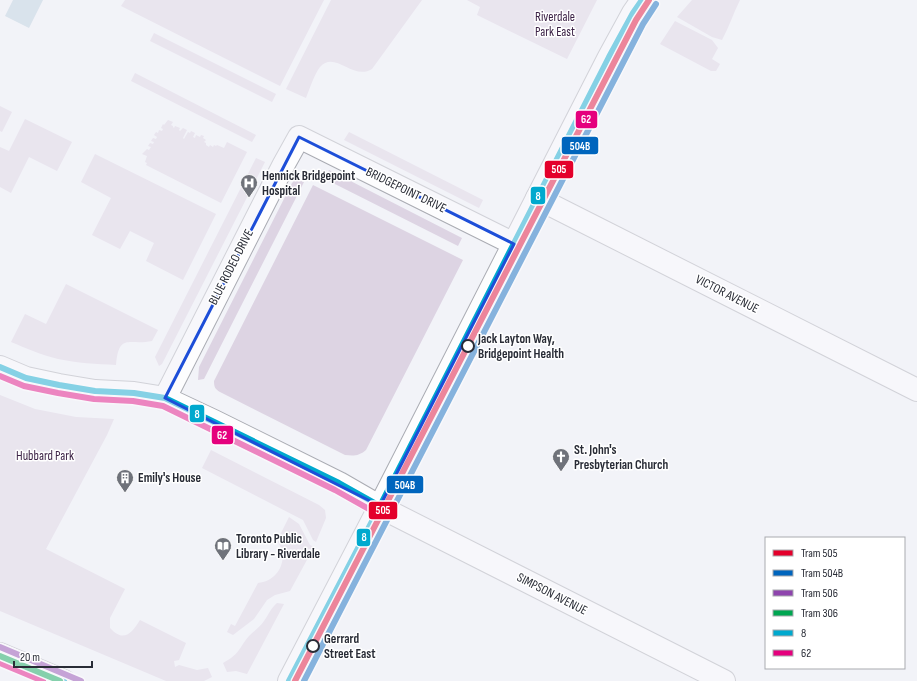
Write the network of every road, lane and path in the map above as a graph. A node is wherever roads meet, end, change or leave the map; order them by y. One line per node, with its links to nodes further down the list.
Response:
1 (642, 0): 3 (street)
2 (299, 137): 4 (street, BRIDGEPOINT DRIVE); 7 (street, BLUE RODEO DRIVE)
3 (537, 198): 4 (street); 6 (street, VICTOR AVENUE)
4 (514, 244): 8 (street)
5 (0, 367): 7 (street, SIMPSON AVENUE)
6 (917, 390)
7 (165, 398): 8 (street, SIMPSON AVENUE)
8 (380, 506): 11 (street); 12 (street, SIMPSON AVENUE)
9 (0, 654): 10 (street)
10 (64, 681)
11 (289, 681)
12 (724, 681)

